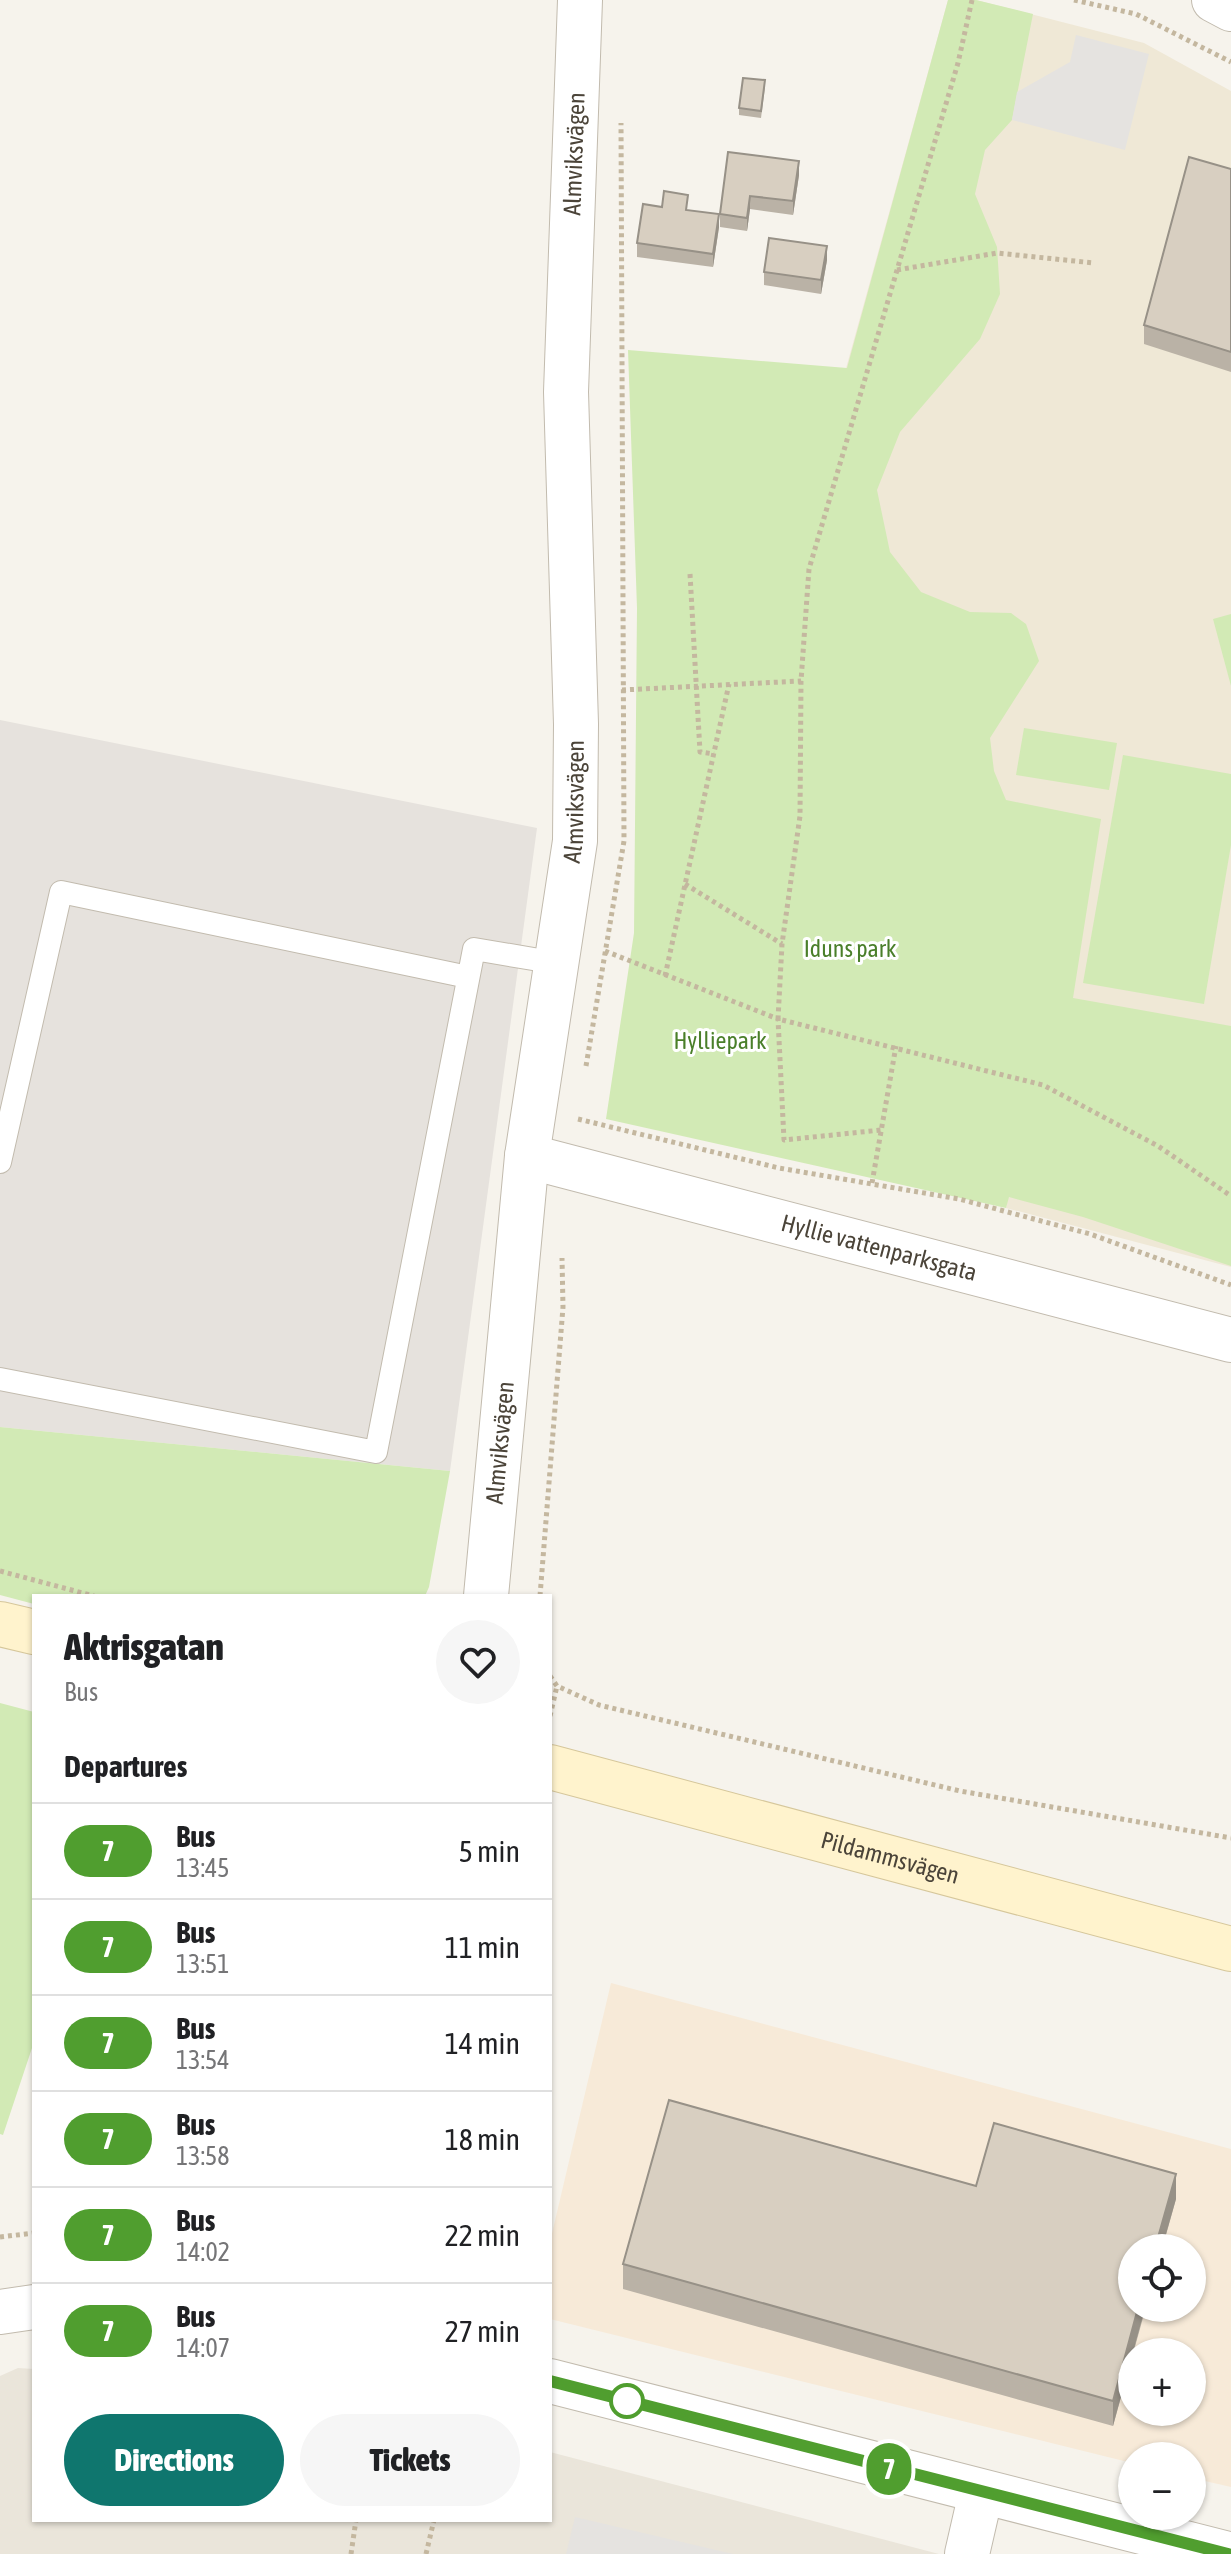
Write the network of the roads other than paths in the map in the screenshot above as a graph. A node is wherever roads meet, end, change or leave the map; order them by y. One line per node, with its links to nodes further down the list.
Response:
1 (580, 0): 4 (street, Almviksvägen)
2 (1214, 0): 3 (street)
3 (1231, 9)
4 (557, 963): 5 (lane); 6 (street, Almviksvägen)
5 (468, 977): 7 (lane); 9 (lane)
6 (527, 1156): 8 (street, Hyllie vattenparksgata); 10 (street, Almviksvägen)
7 (0, 1162)
8 (1231, 1340)
9 (0, 1379)
10 (486, 1594)
11 (0, 1624): 12 (main road)
12 (32, 1632)
13 (552, 1768): 14 (main road, Pildammsvägen)
14 (1231, 1949)
15 (32, 2307): 16 (street)
16 (0, 2312)
17 (552, 2382): 18 (street)
18 (981, 2493): 19 (street); 20 (street)
19 (967, 2554)
20 (1228, 2554)

